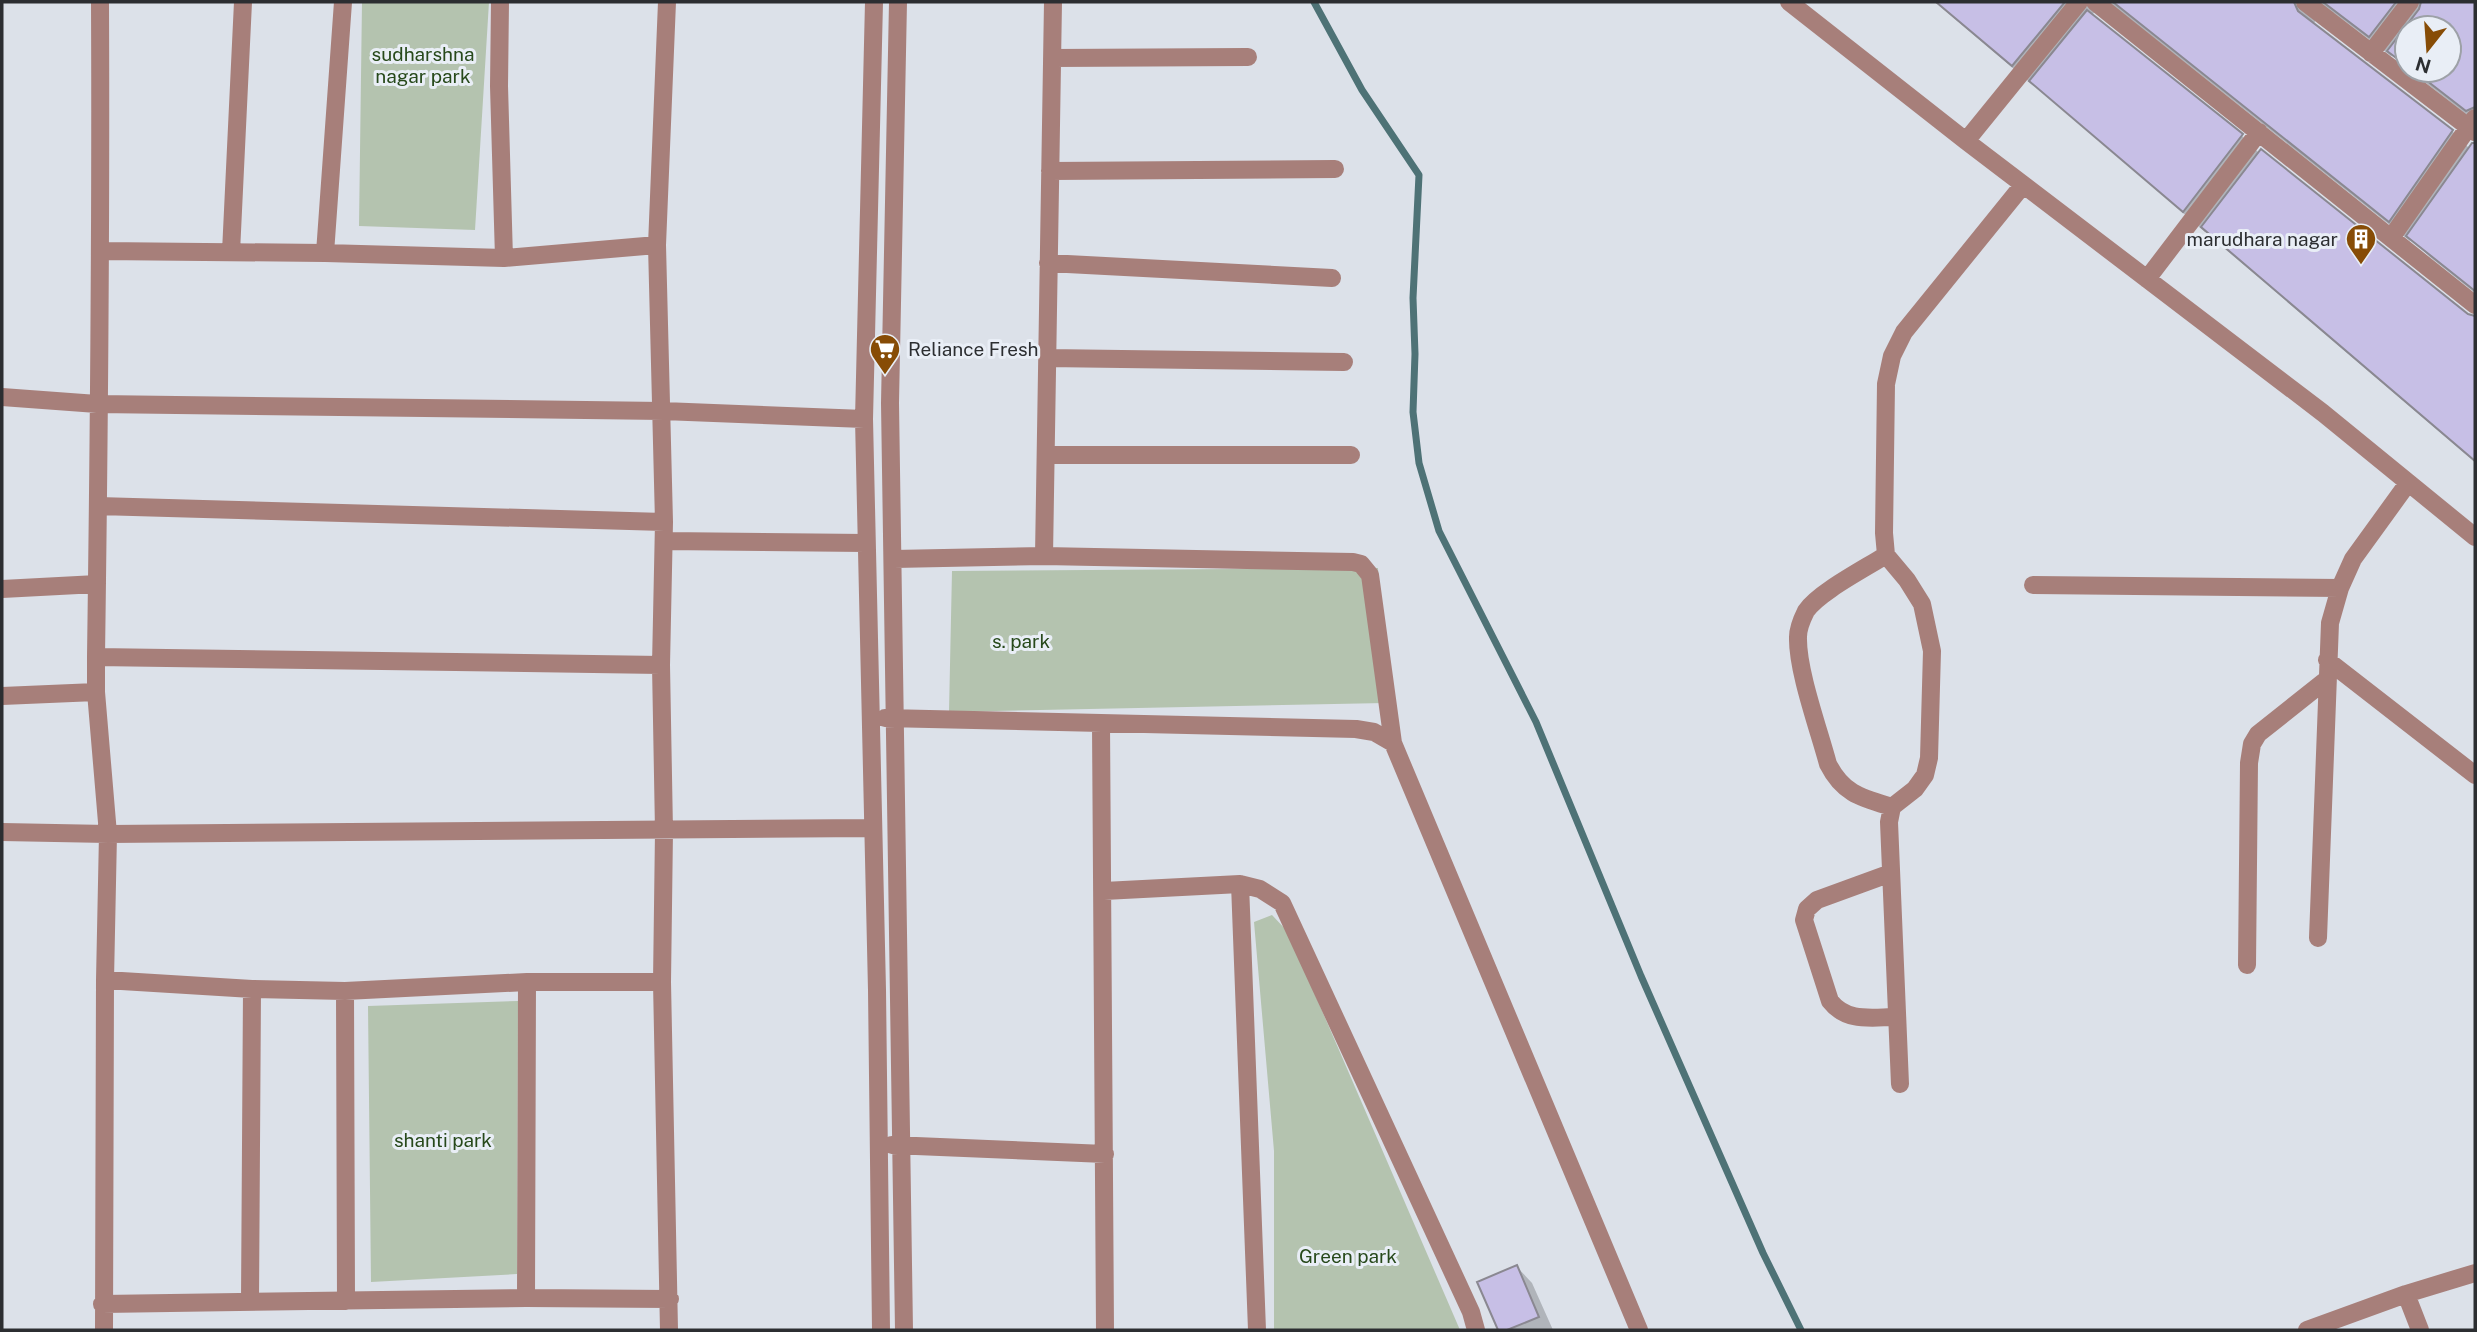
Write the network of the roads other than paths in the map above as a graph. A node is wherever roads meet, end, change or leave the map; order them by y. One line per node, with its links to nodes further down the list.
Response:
1 (100, 2): 25 (street)
2 (243, 2): 26 (street)
3 (343, 2): 27 (street)
4 (500, 2): 28 (street)
5 (667, 2): 24 (street)
6 (874, 2): 38 (street)
7 (898, 2): 49 (street)
8 (1053, 2): 16 (street)
9 (1789, 2): 19 (street)
10 (2079, 2): 19 (street)
11 (2095, 2): 18 (street)
12 (2305, 2): 14 (street)
13 (2410, 2): 14 (street)
14 (2371, 53): 17 (street)
15 (1248, 57): 16 (street)
16 (1052, 58): 21 (street)
17 (2473, 126): 23 (street)
18 (2259, 132): 23 (street); 31 (street)
19 (1966, 141): 22 (street)
20 (1335, 169): 21 (street)
21 (1050, 171): 29 (street)
22 (2023, 185): 31 (street); 47 (street)
23 (2391, 238): 32 (street)
24 (657, 245): 28 (street); 37 (street)
25 (101, 251): 26 (street); 36 (street)
26 (232, 252): 27 (street)
27 (326, 253): 28 (street)
28 (504, 258)
29 (1048, 263): 30 (street); 33 (street)
30 (1332, 278)
31 (2147, 279): 41 (street)
32 (2475, 305)
33 (1047, 358): 34 (street); 40 (street)
34 (1344, 362)
35 (2, 397): 36 (street)
36 (97, 404): 37 (street); 42 (street)
37 (663, 411): 38 (street); 43 (street)
38 (864, 419): 46 (street)
39 (1351, 454): 40 (street)
40 (1046, 455): 48 (street)
41 (2408, 483): 44 (street); 52 (street)
42 (97, 506): 43 (street); 50 (street)
43 (664, 522): 45 (street)
44 (2475, 537)
45 (664, 541): 46 (street); 56 (street)
46 (866, 543): 60 (street)
47 (1886, 555): 65 (street); 65 (street)
48 (1044, 556): 49 (street); 63 (street)
49 (894, 559): 61 (street)
50 (97, 584): 53 (street); 54 (street)
51 (2033, 584): 52 (street)
52 (2340, 588): 55 (street)
53 (2, 589)
54 (96, 657): 56 (street); 58 (street)
55 (2327, 660): 57 (street); 64 (street)
56 (661, 665): 67 (street)
57 (2326, 680): 73 (street); 74 (street)
58 (96, 692): 59 (street); 69 (street)
59 (2, 696)
60 (871, 718): 61 (street); 66 (street)
61 (896, 718): 62 (street); 83 (street)
62 (1101, 724): 63 (street); 72 (street)
63 (1393, 743): 99 (street)
64 (2475, 775)
65 (1892, 807): 70 (street)
66 (872, 828): 67 (street); 82 (street)
67 (664, 831): 69 (street); 77 (street)
68 (2, 832): 69 (street)
69 (108, 834): 75 (street)
70 (1891, 873): 80 (street); 80 (street)
71 (1240, 884): 72 (street); 97 (street); 98 (street)
72 (1104, 891): 84 (street)
73 (2318, 938)
74 (2247, 965)
75 (105, 980): 78 (street); 91 (street)
76 (527, 982): 77 (street); 79 (street); 87 (street)
77 (662, 982): 88 (street)
78 (252, 989): 79 (street); 89 (street)
79 (345, 991): 90 (street)
80 (1897, 1017): 81 (street)
81 (1900, 1084)
82 (878, 1145): 83 (street); 94 (street)
83 (903, 1145): 84 (street); 95 (street)
84 (1105, 1154): 96 (street)
85 (2475, 1273): 86 (street)
86 (2406, 1294): 100 (street); 101 (street)
87 (526, 1298): 88 (street); 90 (street)
88 (670, 1299): 93 (street)
89 (250, 1301): 90 (street); 91 (street)
90 (346, 1301)
91 (103, 1304): 92 (street)
92 (104, 1330)
93 (670, 1330)
94 (881, 1330)
95 (904, 1330)
96 (1105, 1330)
97 (1257, 1330)
98 (1476, 1330)
99 (1639, 1330)
100 (2307, 1330)
101 (2420, 1330)

